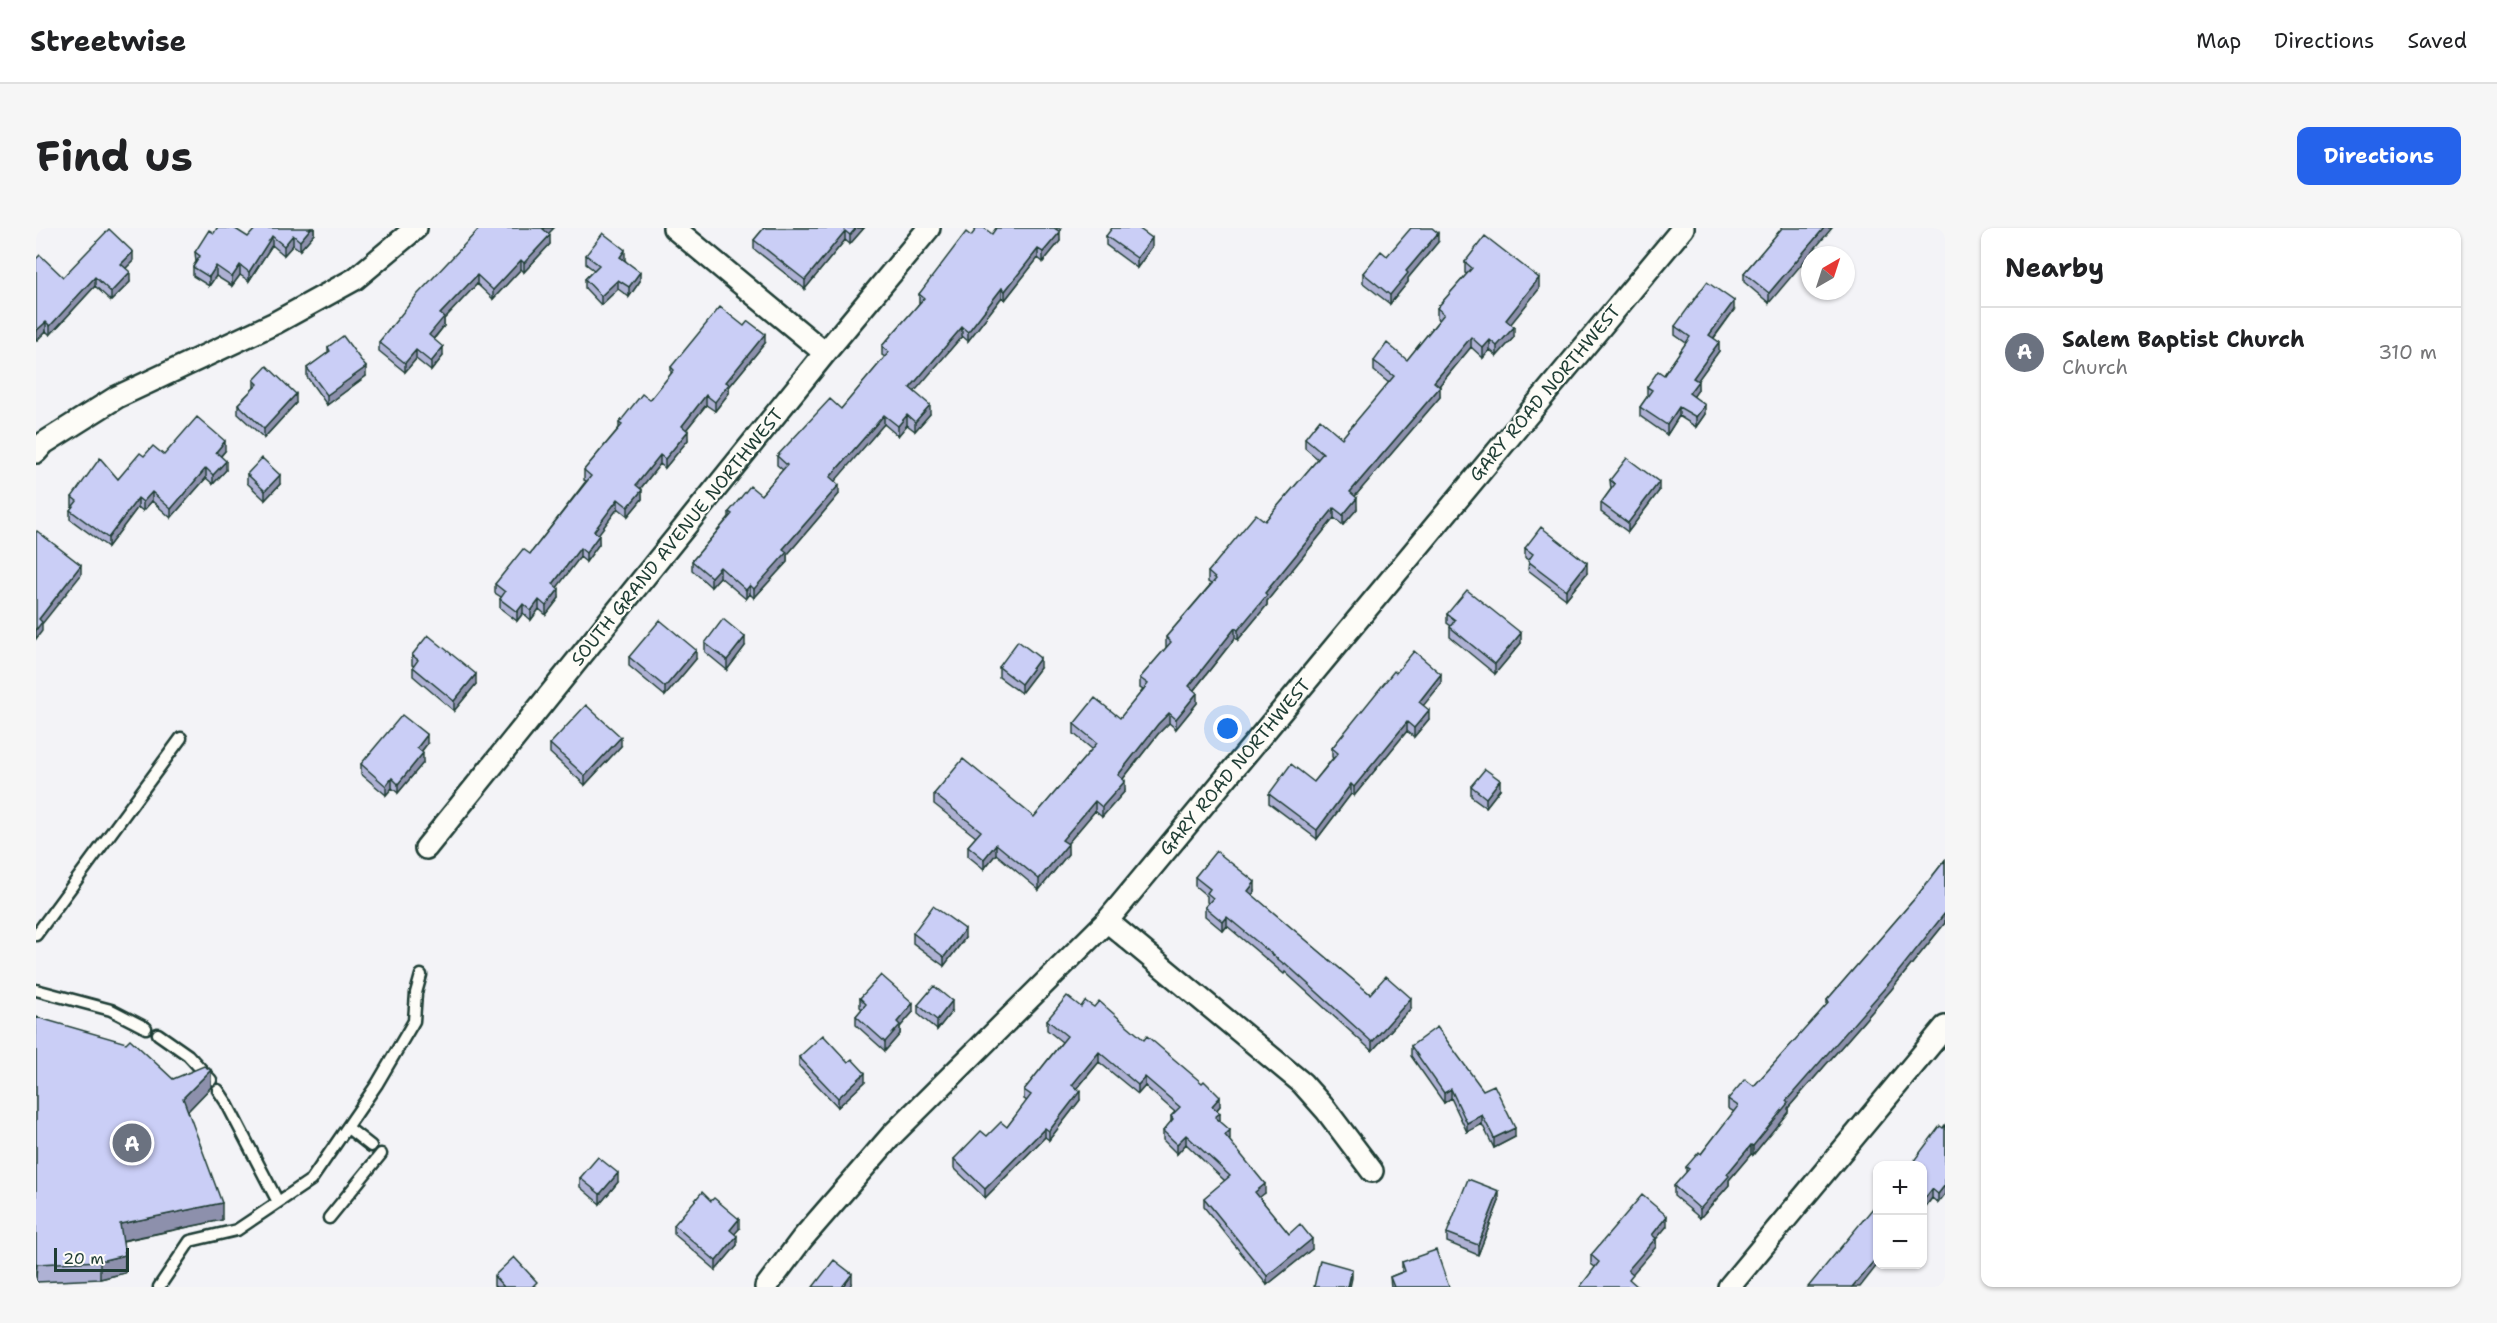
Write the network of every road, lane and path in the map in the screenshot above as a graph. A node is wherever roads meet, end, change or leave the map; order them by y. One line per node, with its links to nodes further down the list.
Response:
1 (416, 228): 6 (street)
2 (674, 228): 5 (street)
3 (929, 228): 5 (street, SOUTH GRAND AVENUE NORTHWEST)
4 (1683, 228): 9 (street, GARY ROAD NORTHWEST)
5 (825, 353): 8 (street, SOUTH GRAND AVENUE NORTHWEST)
6 (36, 452)
7 (182, 738): 10 (lane)
8 (426, 848)
9 (1107, 921): 21 (street); 25 (street, GARY ROAD NORTHWEST)
10 (36, 934)
11 (421, 975): 18 (lane)
12 (36, 990): 14 (lane)
13 (1945, 1027): 26 (street)
14 (146, 1028)
15 (158, 1034): 16 (lane)
16 (211, 1080)
17 (218, 1090): 22 (lane)
18 (348, 1128): 19 (lane); 22 (lane)
19 (370, 1146)
20 (381, 1154): 23 (lane)
21 (1372, 1171)
22 (278, 1202): 24 (lane)
23 (329, 1218)
24 (159, 1287)
25 (766, 1287)
26 (1729, 1287)

